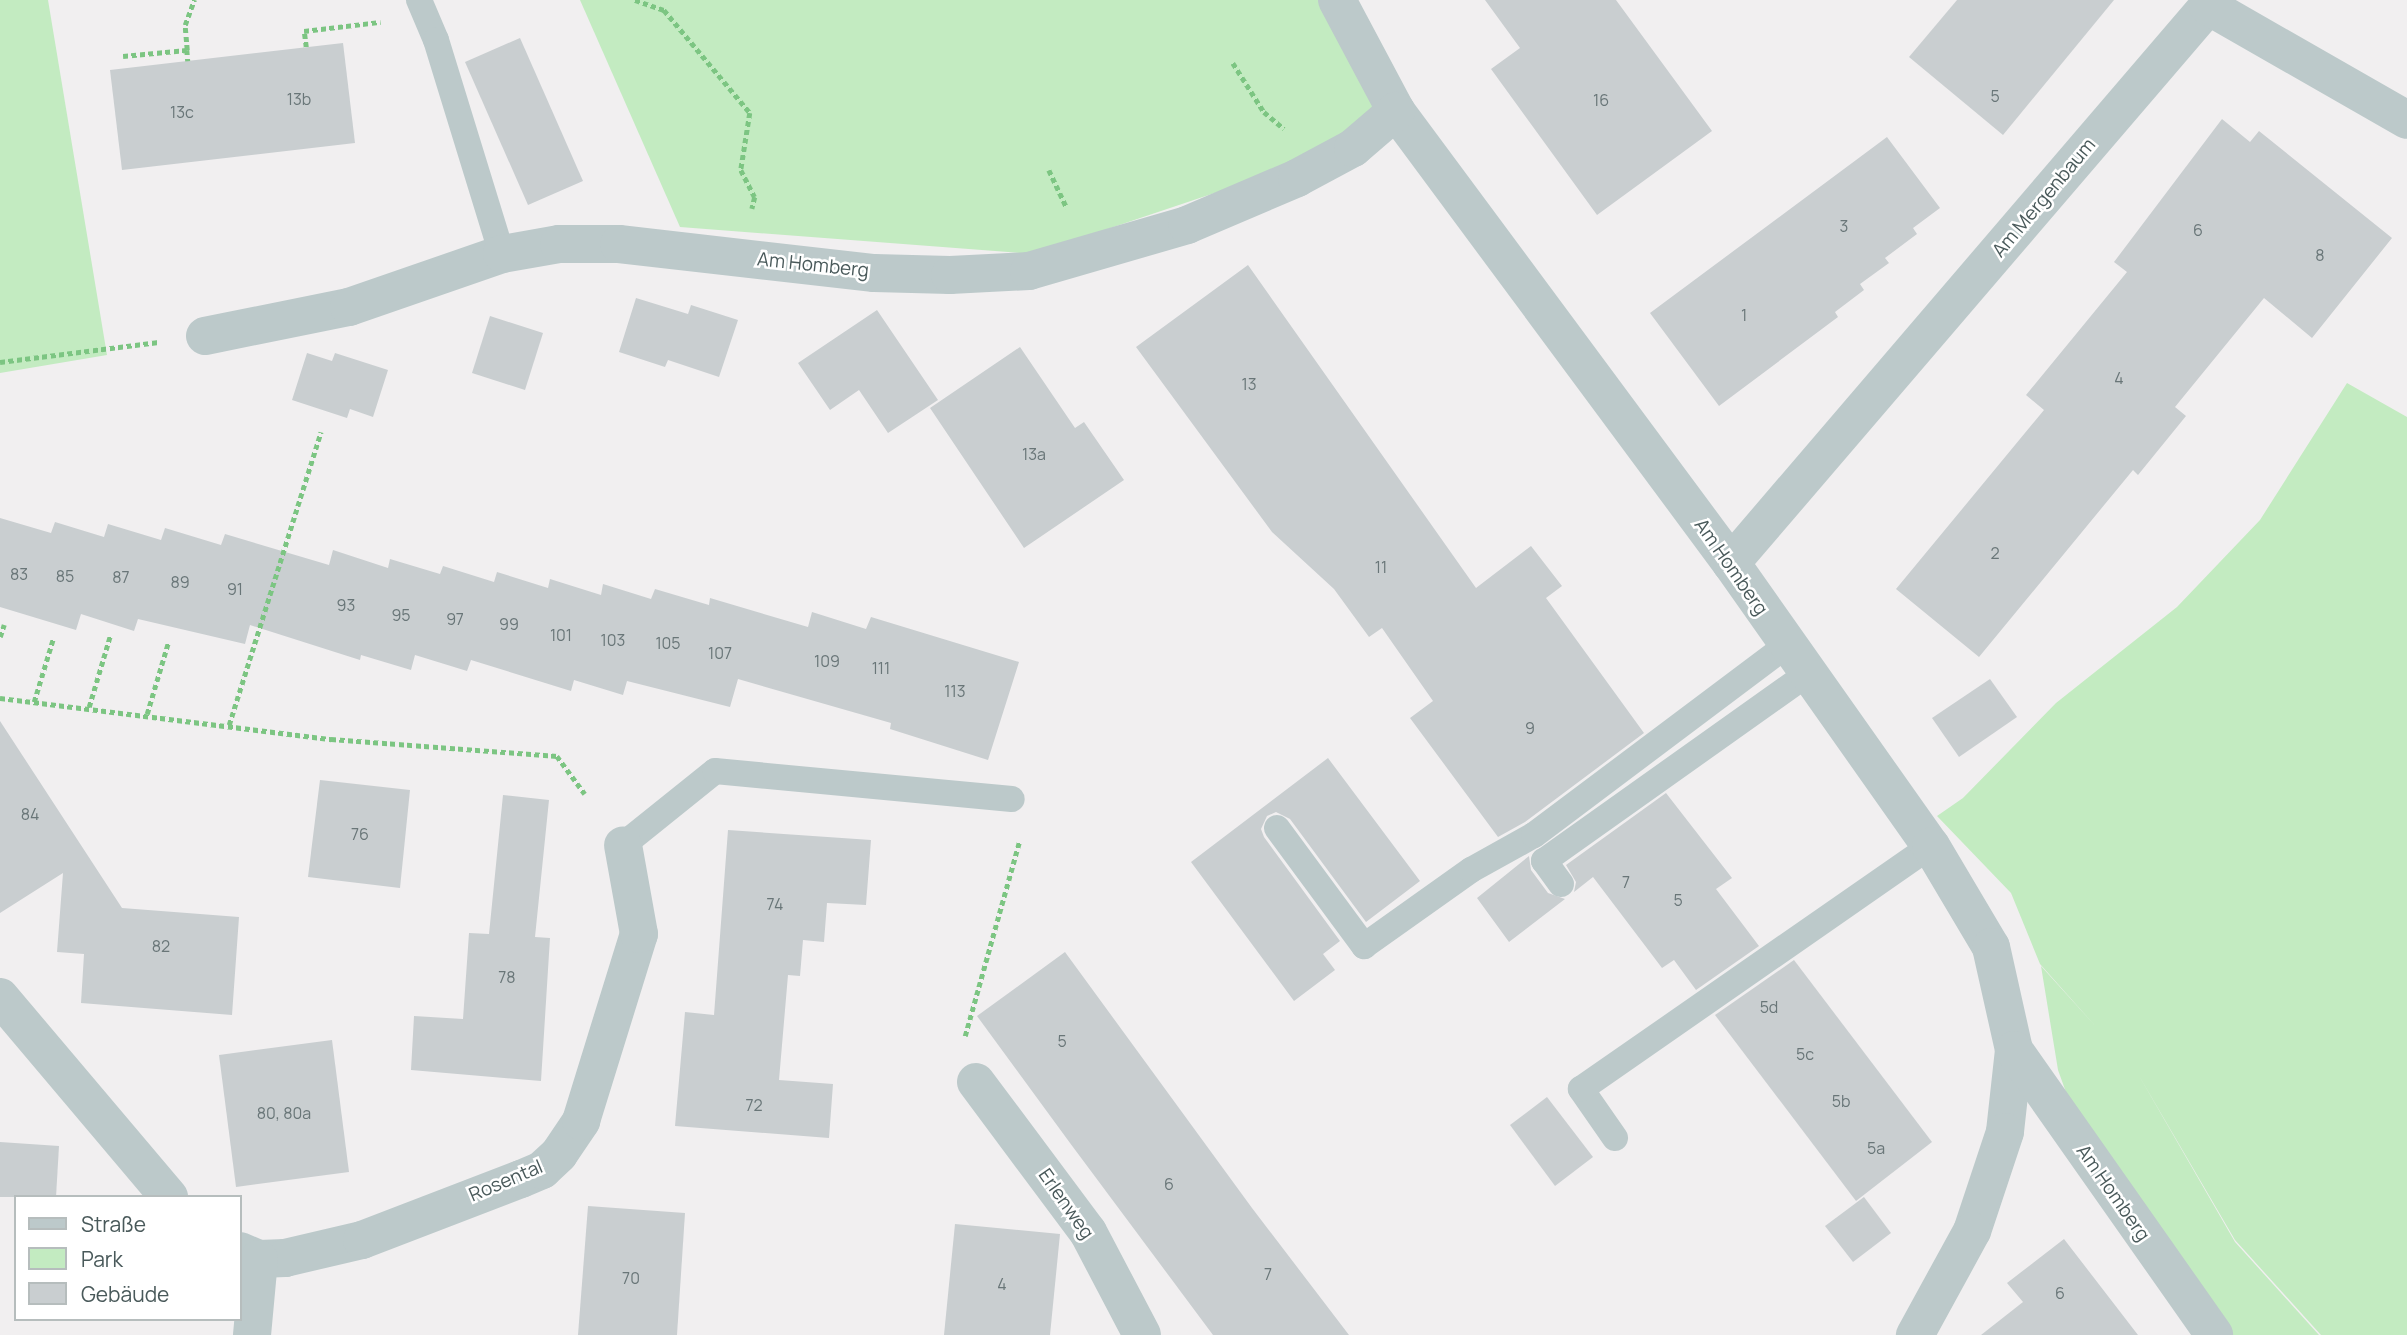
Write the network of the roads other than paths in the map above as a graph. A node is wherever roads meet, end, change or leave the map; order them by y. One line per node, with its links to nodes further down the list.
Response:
1 (1337, 0): 3 (street, Am Homberg)
2 (422, 9): 5 (lane)
3 (1396, 111): 5 (street, Am Homberg); 7 (street, Am Homberg)
4 (2407, 120): 7 (street, Am Mergenbaum)
5 (502, 254): 6 (street, Am Homberg)
6 (205, 336)
7 (1731, 563): 8 (street, Am Homberg)
8 (1796, 660): 10 (lane); 12 (street, Am Homberg); 13 (lane)
9 (1012, 799): 11 (lane)
10 (1276, 828)
11 (623, 845): 19 (street, Rosental)
12 (1931, 846): 15 (street, Am Homberg); 17 (lane)
13 (1561, 884)
14 (0, 997): 18 (street)
15 (2014, 1050): 22 (street, Am Homberg); 23 (street, Am Homberg)
16 (976, 1082): 21 (street, Erlenweg)
17 (1615, 1138)
18 (167, 1195)
19 (250, 1255): 20 (street, Rosental)
20 (252, 1335)
21 (1142, 1335)
22 (1915, 1335)
23 (2214, 1335)

